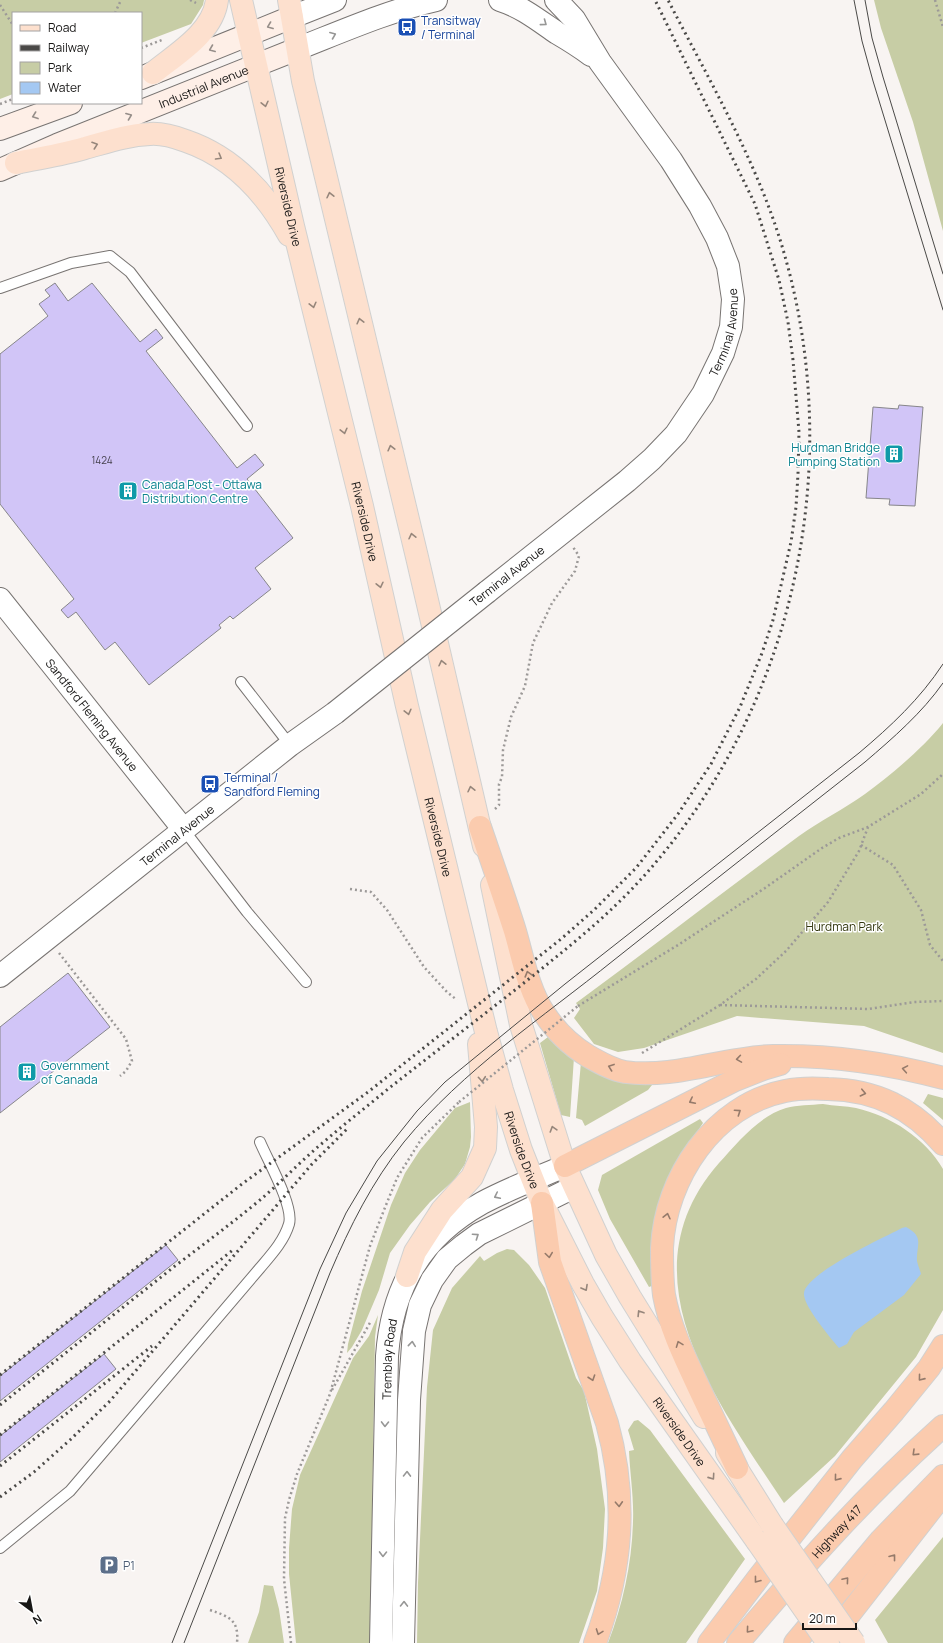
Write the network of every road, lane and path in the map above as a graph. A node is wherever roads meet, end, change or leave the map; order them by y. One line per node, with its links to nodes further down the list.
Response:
1 (121, 0): 11 (path)
2 (217, 0): 18 (main road)
3 (241, 0): 14 (main road, Riverside Drive)
4 (335, 0): 10 (street)
5 (436, 0): 15 (street, one-way to 5)
6 (556, 0): 16 (street, Terminal Avenue)
7 (935, 0): 13 (path)
8 (508, 1): 16 (street, Terminal Avenue, one-way to 16)
9 (0, 5): 12 (path)
10 (290, 9): 14 (main road, one-way to 14); 15 (main road)
11 (115, 12)
12 (12, 23)
13 (943, 27)
14 (248, 34): 17 (main road, Riverside Drive); 18 (main road, one-way to 18)
15 (297, 49): 17 (main road, Industrial Avenue); 34 (main road, one-way to 15)
16 (600, 62): 27 (street, Terminal Avenue)
17 (256, 66): 23 (main road, Industrial Avenue, one-way to 17); 24 (main road, Riverside Drive, one-way to 24)
18 (147, 75)
19 (12, 99): 20 (path)
20 (0, 104)
21 (68, 104): 22 (main road, one-way to 22)
22 (0, 129)
23 (8, 166): 24 (main road, one-way to 24)
24 (303, 267): 40 (main road, Riverside Drive, one-way to 40)
25 (0, 288): 26 (lane)
26 (247, 426)
27 (564, 531): 30 (street, Terminal Avenue, bridge); 32 (path)
28 (0, 599): 35 (street, Sandford Fleming Avenue)
29 (241, 682): 30 (lane)
30 (290, 745): 35 (street, Terminal Avenue)
31 (943, 774): 33 (path)
32 (495, 810)
33 (868, 826): 36 (path); 59 (path, bridge)
34 (480, 827): 47 (highway, one-way to 34); 52 (main road, one-way to 34)
35 (184, 830): 41 (street, Terminal Avenue); 42 (lane)
36 (861, 845): 39 (path); 45 (path)
37 (350, 889): 44 (path)
38 (58, 953): 48 (path)
39 (943, 961)
40 (472, 971): 53 (main road, Riverside Drive); 56 (main road, one-way to 56)
41 (0, 976)
42 (306, 982)
43 (943, 1001): 45 (path)
44 (461, 1003)
45 (720, 1005): 46 (path)
46 (640, 1053)
47 (806, 1057): 49 (highway, one-way to 47); 52 (highway, one-way to 52)
48 (120, 1076)
49 (943, 1078)
50 (260, 1142): 64 (lane)
51 (943, 1144): 61 (highway, one-way to 51)
52 (565, 1166): 53 (street, Tremblay Road); 54 (main road)
53 (533, 1180): 55 (main road, Riverside Drive); 56 (street, Tremblay Road, one-way to 56)
54 (574, 1187): 55 (street, Tremblay Road); 61 (main road, one-way to 54)
55 (542, 1203): 69 (street, Tremblay Road, one-way to 55); 70 (highway, one-way to 70); 74 (main road, Riverside Drive, one-way to 74, bridge)
56 (407, 1276): 68 (street, Tremblay Road, one-way to 68)
57 (373, 1317): 59 (path)
58 (943, 1346): 71 (highway, one-way to 71)
59 (330, 1394): 67 (path)
60 (943, 1426): 72 (highway, Highway 417, one-way to 72)
61 (737, 1468): 75 (main road, bridge)
62 (943, 1476): 73 (highway, one-way to 62)
63 (943, 1494): 74 (highway, one-way to 63)
64 (0, 1548)
65 (210, 1610): 66 (path)
66 (237, 1643)
67 (291, 1643)
68 (381, 1643)
69 (403, 1643)
70 (595, 1643)
71 (709, 1643)
72 (738, 1643)
73 (795, 1643)
74 (827, 1643)
75 (854, 1643)

